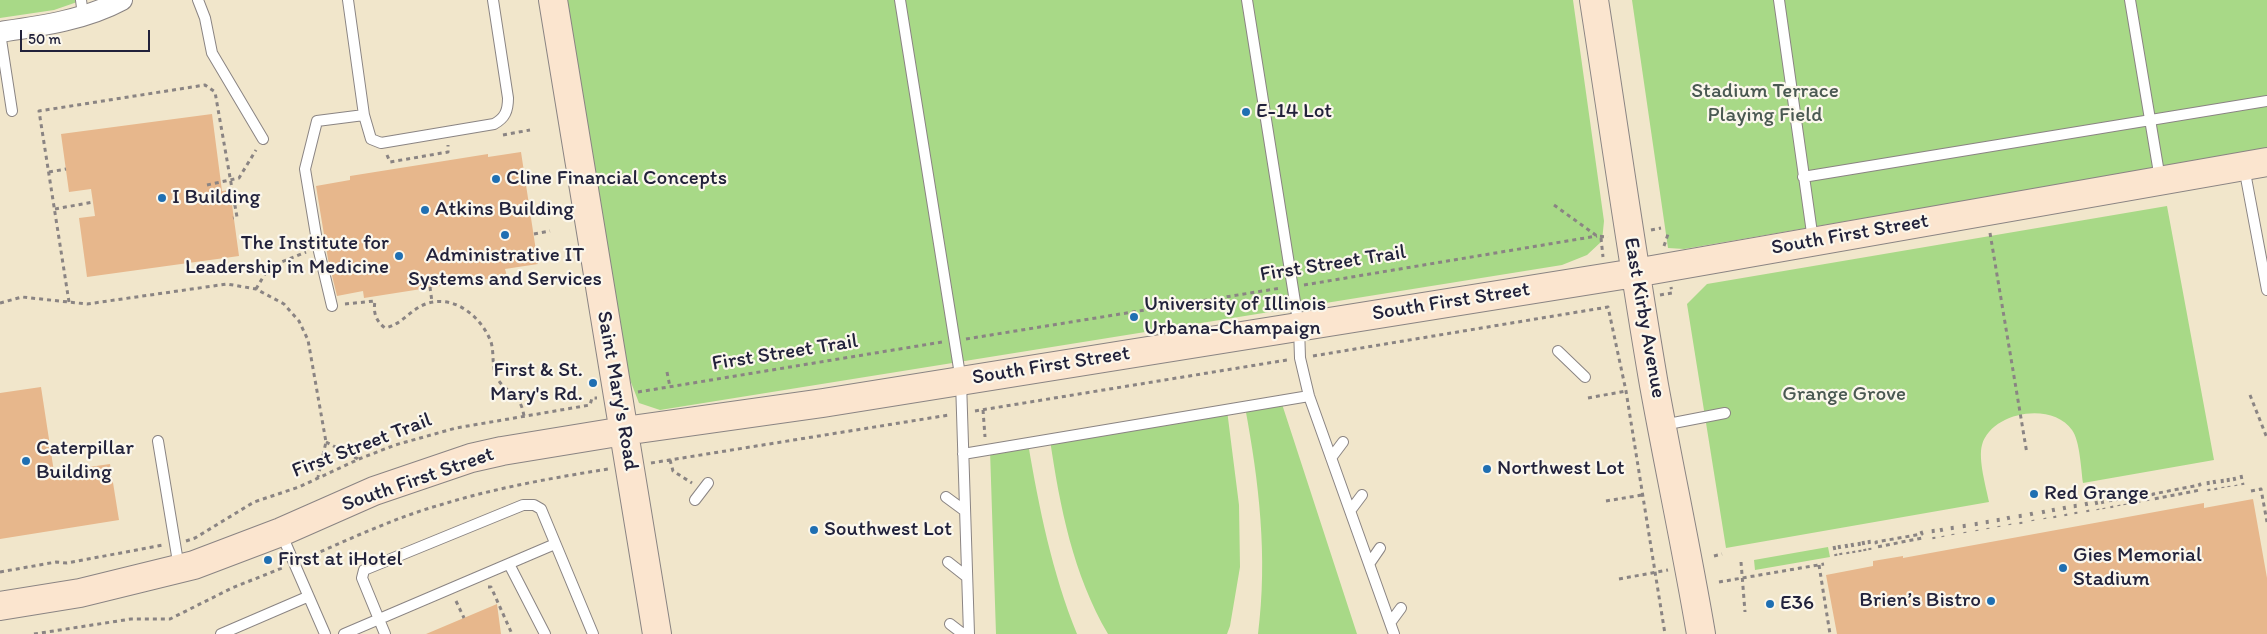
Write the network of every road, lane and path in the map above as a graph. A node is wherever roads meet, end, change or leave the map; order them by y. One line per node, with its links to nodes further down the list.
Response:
1 (122, 0): 11 (street)
2 (198, 0): 17 (lane)
3 (348, 0): 15 (lane)
4 (493, 0): 15 (lane)
5 (553, 0): 57 (street, Saint Mary's Road)
6 (900, 0): 50 (lane)
7 (1247, 0): 39 (lane)
8 (1594, 0): 38 (street, East Kirby Avenue)
9 (1779, 0): 21 (lane)
10 (2130, 0): 16 (lane)
11 (82, 8): 12 (street)
12 (0, 33): 14 (lane)
13 (2267, 101): 16 (lane)
14 (12, 111)
15 (364, 115): 37 (lane)
16 (2150, 120): 21 (lane); 23 (lane)
17 (263, 139): 22 (path)
18 (2255, 164): 23 (street, South First Street); 42 (lane)
19 (66, 169): 20 (path)
20 (49, 172): 22 (path); 27 (path)
21 (1803, 177): 35 (lane)
22 (229, 180): 24 (path); 28 (path)
23 (2161, 180): 35 (street, South First Street)
24 (207, 185)
25 (93, 202): 27 (path)
26 (1554, 205): 39 (path, First Street Trail)
27 (55, 208): 44 (path)
28 (234, 218)
29 (1661, 228): 30 (path)
30 (1654, 229)
31 (550, 231): 33 (path)
32 (1990, 232): 72 (path)
33 (534, 234)
34 (1668, 234): 36 (path)
35 (1813, 241): 38 (street, South First Street)
36 (1664, 243)
37 (318, 247): 41 (path); 47 (lane)
38 (1635, 273): 49 (street, South First Street); 64 (street, East Kirby Avenue)
39 (1293, 286): 49 (lane); 50 (path, First Street Trail)
40 (430, 287): 45 (path)
41 (256, 289): 44 (path); 68 (path)
42 (2267, 290)
43 (1610, 300): 48 (path)
44 (69, 302): 46 (path)
45 (432, 302): 47 (path); 63 (path)
46 (0, 303)
47 (332, 306)
48 (1608, 307)
49 (1299, 326): 54 (street, South First Street); 59 (lane)
50 (954, 340): 54 (lane); 55 (path, First Street Trail)
51 (1558, 350): 53 (lane)
52 (667, 372): 55 (path)
53 (1585, 377)
54 (961, 380): 65 (street, South First Street); 71 (lane)
55 (670, 387): 57 (path, First Street Trail)
56 (1626, 391): 60 (path)
57 (617, 395): 63 (path, First Street Trail); 65 (street, Saint Mary's Road)
58 (2250, 395): 66 (path)
59 (1309, 396): 70 (lane); 73 (lane)
60 (1588, 398)
61 (983, 410): 70 (path)
62 (1725, 413): 64 (lane)
63 (524, 416): 74 (path, First Street Trail)
64 (1662, 425): 204 (street, East Kirby Avenue)
65 (624, 431): 146 (street, South First Street); 200 (street, Saint Mary's Road)
66 (2267, 438)
67 (158, 441): 168 (lane)
68 (326, 442): 74 (path); 79 (path)
69 (1343, 442): 73 (lane)
70 (986, 450): 71 (lane)
71 (963, 454): 121 (lane)
72 (2027, 454)
73 (1331, 458): 122 (lane)
74 (359, 459): 79 (path, First Street Trail)
75 (670, 460): 100 (path)
76 (600, 470): 81 (path)
77 (2241, 476): 87 (path)
78 (2234, 477): 88 (path)
79 (318, 478): 168 (path, First Street Trail)
80 (2228, 478): 89 (path)
81 (556, 479)
82 (2222, 479): 90 (path)
83 (2214, 480): 92 (path)
84 (2208, 481): 91 (path)
85 (708, 483): 100 (lane)
86 (2199, 483): 95 (path)
87 (2243, 485)
88 (2236, 486)
89 (2229, 487)
90 (2223, 488)
91 (2209, 490)
92 (2216, 490)
93 (2252, 491): 135 (path)
94 (2146, 492): 108 (path)
95 (2200, 492)
96 (2137, 494): 110 (path)
97 (1362, 495): 122 (lane)
98 (1642, 495): 106 (path)
99 (2130, 495): 112 (path)
100 (699, 496)
101 (2124, 496): 113 (path)
102 (946, 497): 121 (lane)
103 (2117, 497): 115 (path)
104 (2110, 498): 117 (path)
105 (2102, 500): 118 (path)
106 (1606, 501)
107 (2096, 501): 120 (path)
108 (2148, 501)
109 (2086, 502): 124 (path)
110 (2139, 503)
111 (2075, 504): 126 (path)
112 (2132, 504)
113 (2125, 505)
114 (2064, 506): 128 (path)
115 (2119, 506)
116 (2053, 508): 130 (path)
117 (2112, 508)
118 (2104, 509)
119 (2043, 510): 131 (path)
120 (2098, 510)
121 (965, 511): 179 (lane)
122 (1350, 511): 174 (lane)
123 (2031, 512): 134 (path)
124 (2088, 512)
125 (2020, 514): 137 (path)
126 (2076, 514)
127 (2008, 516): 138 (path)
128 (2066, 516)
129 (1998, 518): 140 (path)
130 (2055, 518)
131 (2045, 519)
132 (1987, 520): 143 (path)
133 (1976, 522): 145 (path)
134 (2033, 522)
135 (2267, 522)
136 (1964, 524): 147 (path)
137 (2021, 524)
138 (2010, 525)
139 (1952, 526): 148 (path)
140 (1999, 527)
141 (1942, 528): 149 (path)
142 (1933, 529): 150 (path)
143 (1988, 529)
144 (1921, 531): 153 (path)
145 (1977, 531)
146 (281, 532): 168 (street, South First Street); 185 (lane)
147 (1965, 533)
148 (1953, 535)
149 (1943, 537)
150 (1934, 539)
151 (1869, 540): 161 (path)
152 (1863, 541): 162 (path)
153 (1923, 541)
154 (1859, 542): 163 (path)
155 (1852, 543): 164 (path)
156 (556, 544): 173 (lane); 190 (lane); 199 (lane)
157 (1846, 544): 166 (path)
158 (1839, 545): 167 (path)
159 (1834, 546): 170 (path)
160 (1380, 548): 174 (lane)
161 (1870, 550)
162 (1865, 551)
163 (1860, 552)
164 (1854, 553)
165 (1722, 554): 169 (path)
166 (1848, 554)
167 (1841, 555)
168 (177, 556): 178 (path, First Street Trail); 186 (street, South First Street)
169 (1714, 556)
170 (1836, 556)
171 (948, 562): 179 (lane)
172 (1741, 562): 180 (path)
173 (508, 564): 190 (lane); 198 (lane)
174 (1369, 564): 191 (lane)
175 (1824, 564): 176 (path)
176 (1818, 565): 180 (path); 205 (path)
177 (1669, 570): 181 (path)
178 (0, 572)
179 (967, 577): 202 (lane)
180 (1742, 578): 182 (path); 188 (path)
181 (1619, 579)
182 (1719, 582)
183 (484, 586): 197 (path)
184 (462, 596): 189 (path)
185 (307, 597): 193 (lane); 194 (lane)
186 (0, 606)
187 (1401, 608): 191 (lane)
188 (1744, 612)
189 (464, 618)
190 (379, 620): 195 (lane); 196 (lane)
191 (1390, 623): 203 (lane)
192 (950, 624): 201 (lane)
193 (221, 634)
194 (325, 634)
195 (344, 634)
196 (385, 634)
197 (512, 634)
198 (545, 634)
199 (593, 634)
200 (657, 634)
201 (963, 634)
202 (969, 634)
203 (1394, 634)
204 (1701, 634)
205 (1830, 634)

